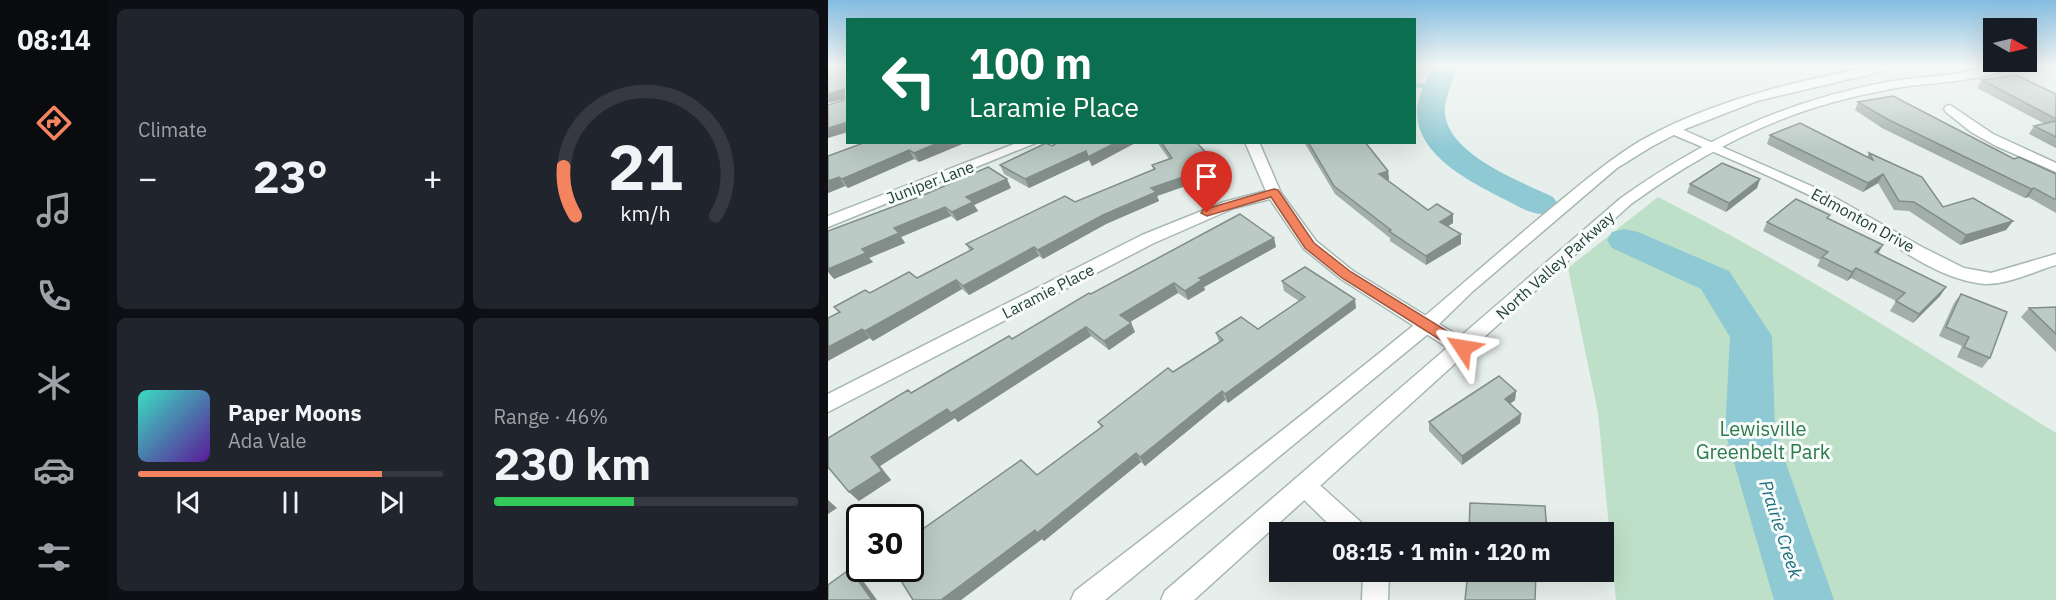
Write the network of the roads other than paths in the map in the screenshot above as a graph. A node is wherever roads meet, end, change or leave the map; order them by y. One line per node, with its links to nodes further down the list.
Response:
1 (1777, 93): 4 (street)
2 (1856, 93): 7 (street, North Valley Parkway)
3 (1950, 109): 8 (street)
4 (1672, 129): 7 (street, Edmonton Drive); 12 (street)
5 (1027, 144): 10 (street, Juniper Lane)
6 (1253, 144): 9 (street)
7 (1709, 146): 11 (street, Edmonton Drive); 13 (street, North Valley Parkway)
8 (2056, 168)
9 (1274, 193): 12 (street); 14 (street, Laramie Place)
10 (828, 222)
11 (2056, 259)
12 (1427, 324): 13 (street); 18 (street)
13 (1463, 348): 15 (street, North Valley Parkway)
14 (828, 404)
15 (1305, 486): 16 (street); 19 (street, North Valley Parkway)
16 (1343, 522)
17 (1376, 582): 20 (street)
18 (1084, 600)
19 (1174, 600)
20 (1375, 600)

